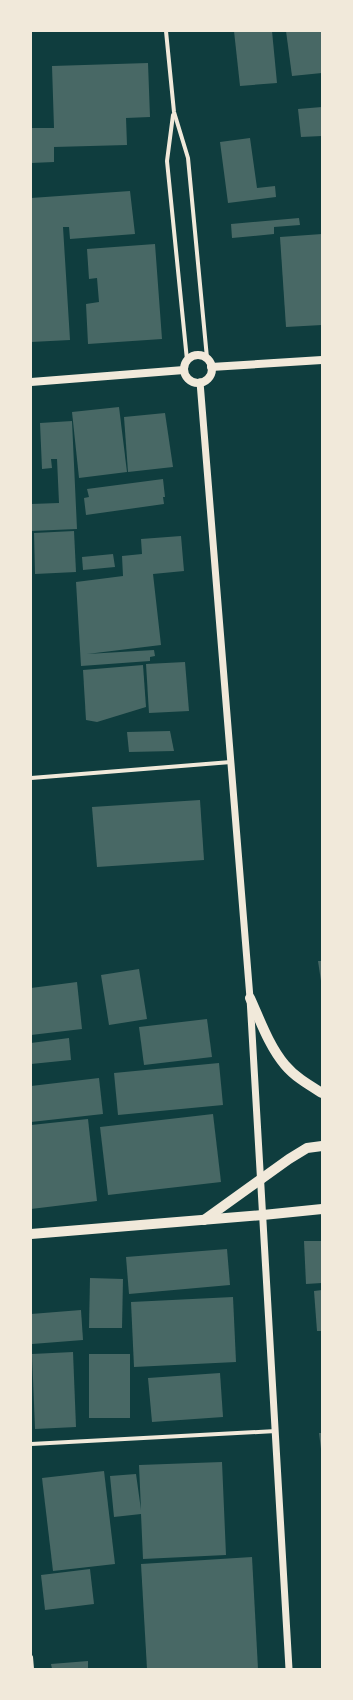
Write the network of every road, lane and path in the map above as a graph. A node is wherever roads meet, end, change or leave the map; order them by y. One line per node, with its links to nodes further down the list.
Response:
1 (166, 31): 2 (street)
2 (174, 112): 3 (street); 4 (street)
3 (207, 358): 4 (main road); 6 (main road)
4 (187, 360): 7 (main road)
5 (322, 360): 6 (main road)
6 (211, 367): 9 (main road)
7 (184, 370): 8 (main road); 9 (main road)
8 (31, 382)
9 (200, 382): 10 (street)
10 (231, 762): 11 (street); 12 (street)
11 (31, 778)
12 (250, 998): 13 (main road); 15 (street)
13 (322, 1093)
14 (322, 1146): 15 (main road)
15 (261, 1178): 17 (street); 18 (main road)
16 (322, 1209): 17 (main road)
17 (263, 1215): 18 (main road); 20 (street)
18 (204, 1220): 19 (main road)
19 (31, 1234)
20 (276, 1431): 21 (street); 24 (street)
21 (31, 1444)
22 (31, 1657): 23 (street)
23 (32, 1669)
24 (289, 1669)

